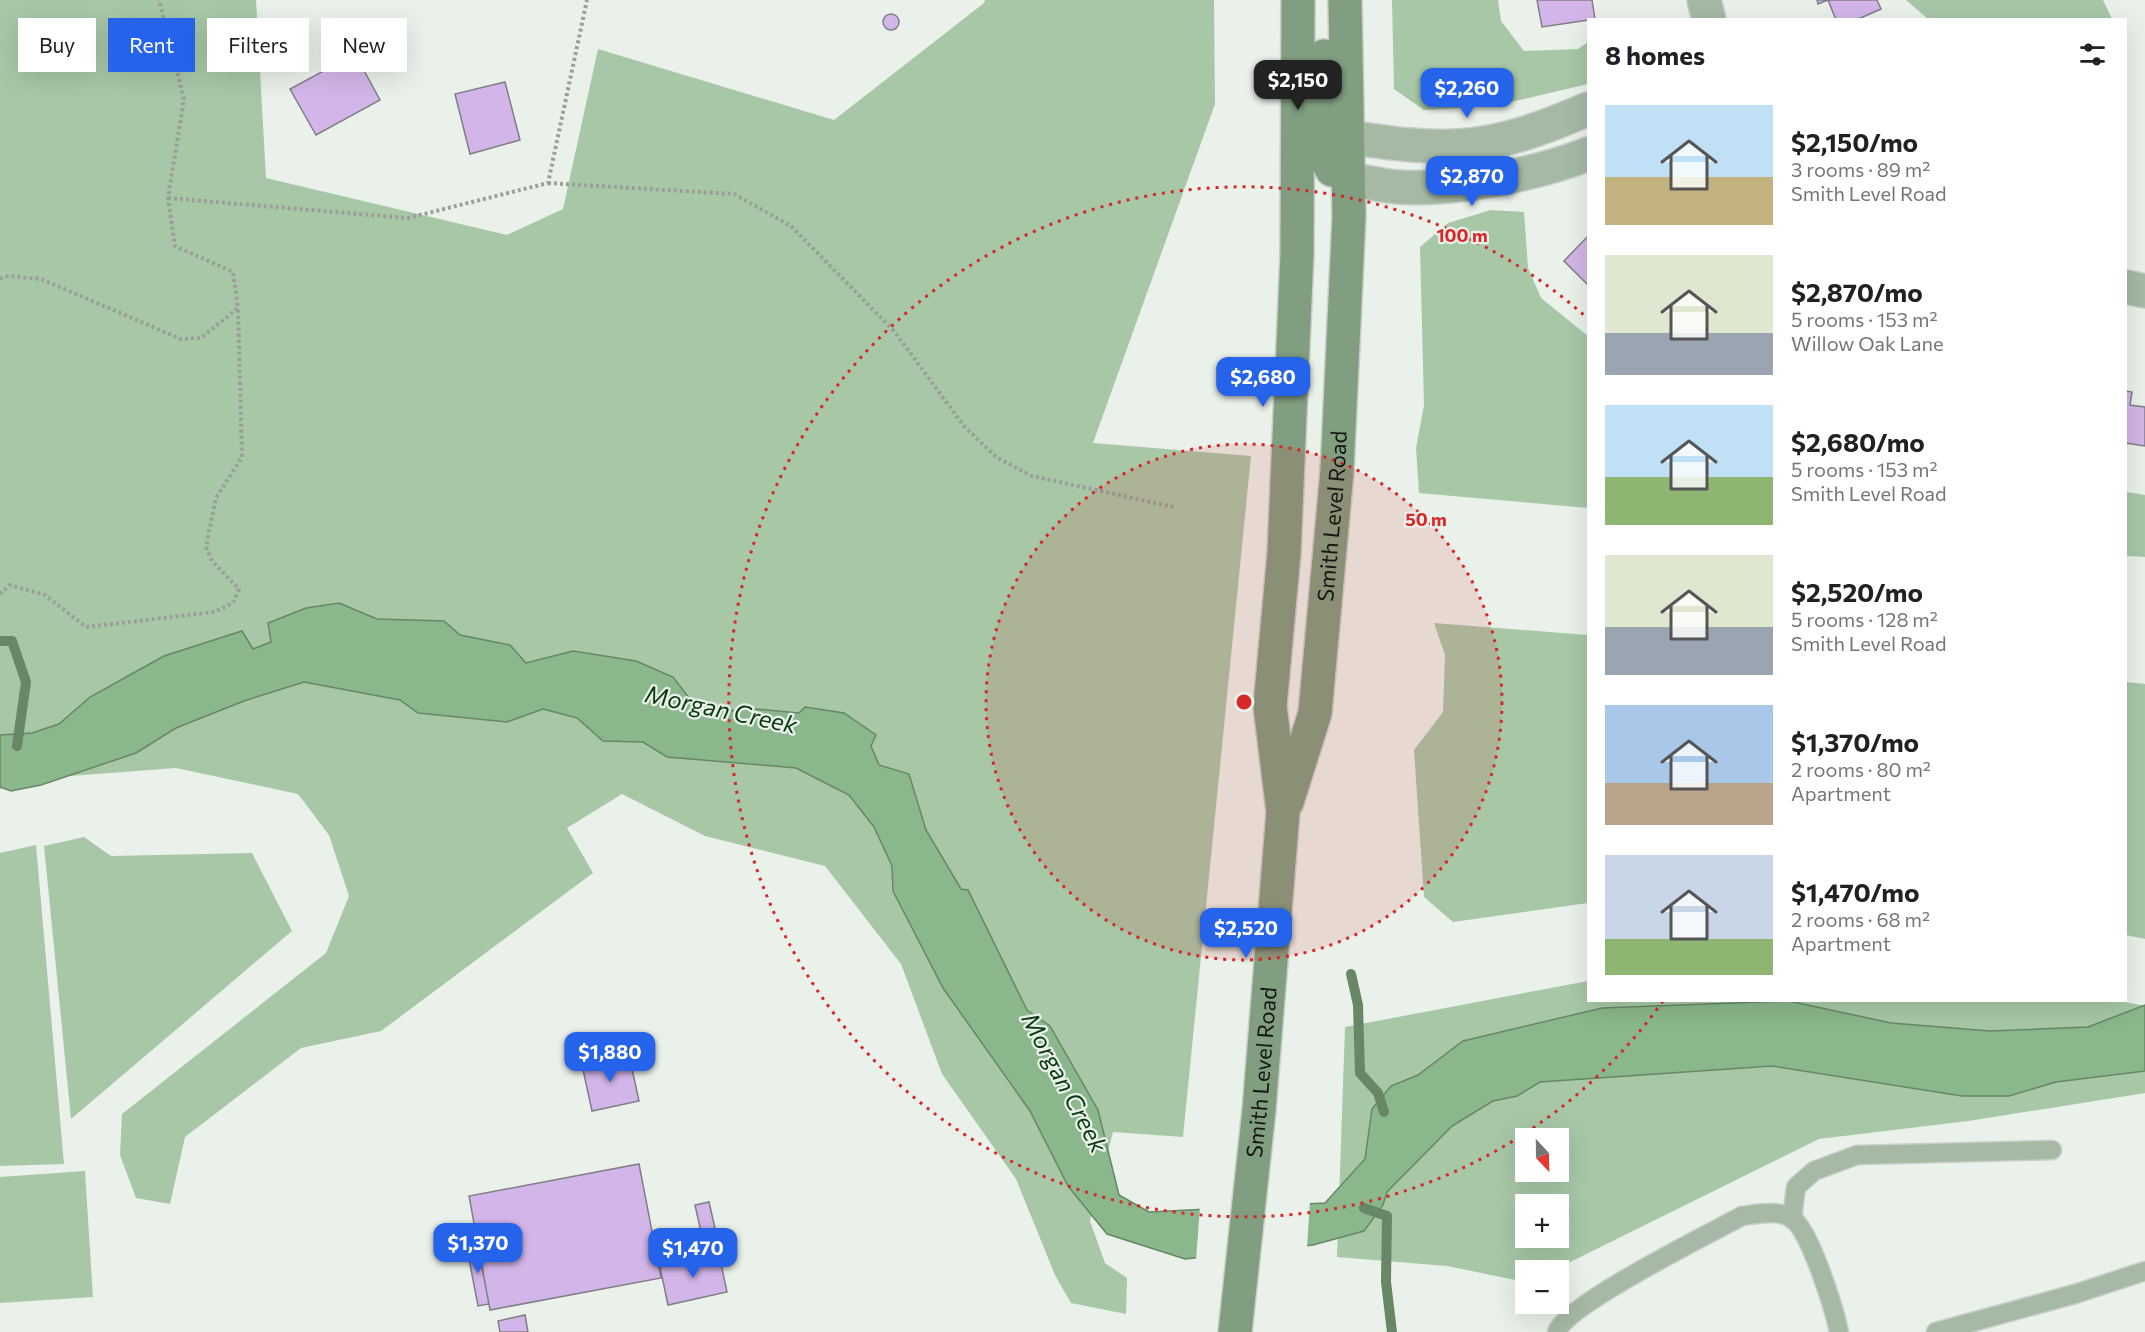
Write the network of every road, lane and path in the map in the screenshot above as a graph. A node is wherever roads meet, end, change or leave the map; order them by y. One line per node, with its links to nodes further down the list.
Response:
1 (159, 0): 13 (path)
2 (588, 0): 12 (path)
3 (1298, 0): 20 (main road, Smith Level Road)
4 (1323, 0): 11 (main road)
5 (1345, 0): 9 (main road, Smith Level Road)
6 (1704, 0): 7 (street)
7 (1708, 18)
8 (1587, 109): 9 (street)
9 (1347, 137): 11 (main road, Smith Level Road)
10 (1587, 154): 11 (street)
11 (1347, 178): 20 (main road, Smith Level Road)
12 (548, 183): 13 (path); 18 (path)
13 (168, 198): 17 (path)
14 (0, 279): 17 (path)
15 (2127, 287): 16 (street)
16 (2145, 291)
17 (238, 308): 19 (path)
18 (1174, 507)
19 (0, 594)
20 (1283, 812): 24 (main road, Smith Level Road)
21 (2052, 1150): 22 (lane)
22 (1792, 1219): 25 (lane); 26 (lane)
23 (2145, 1271): 27 (lane)
24 (1235, 1332)
25 (1557, 1332)
26 (1839, 1332)
27 (1936, 1332)

